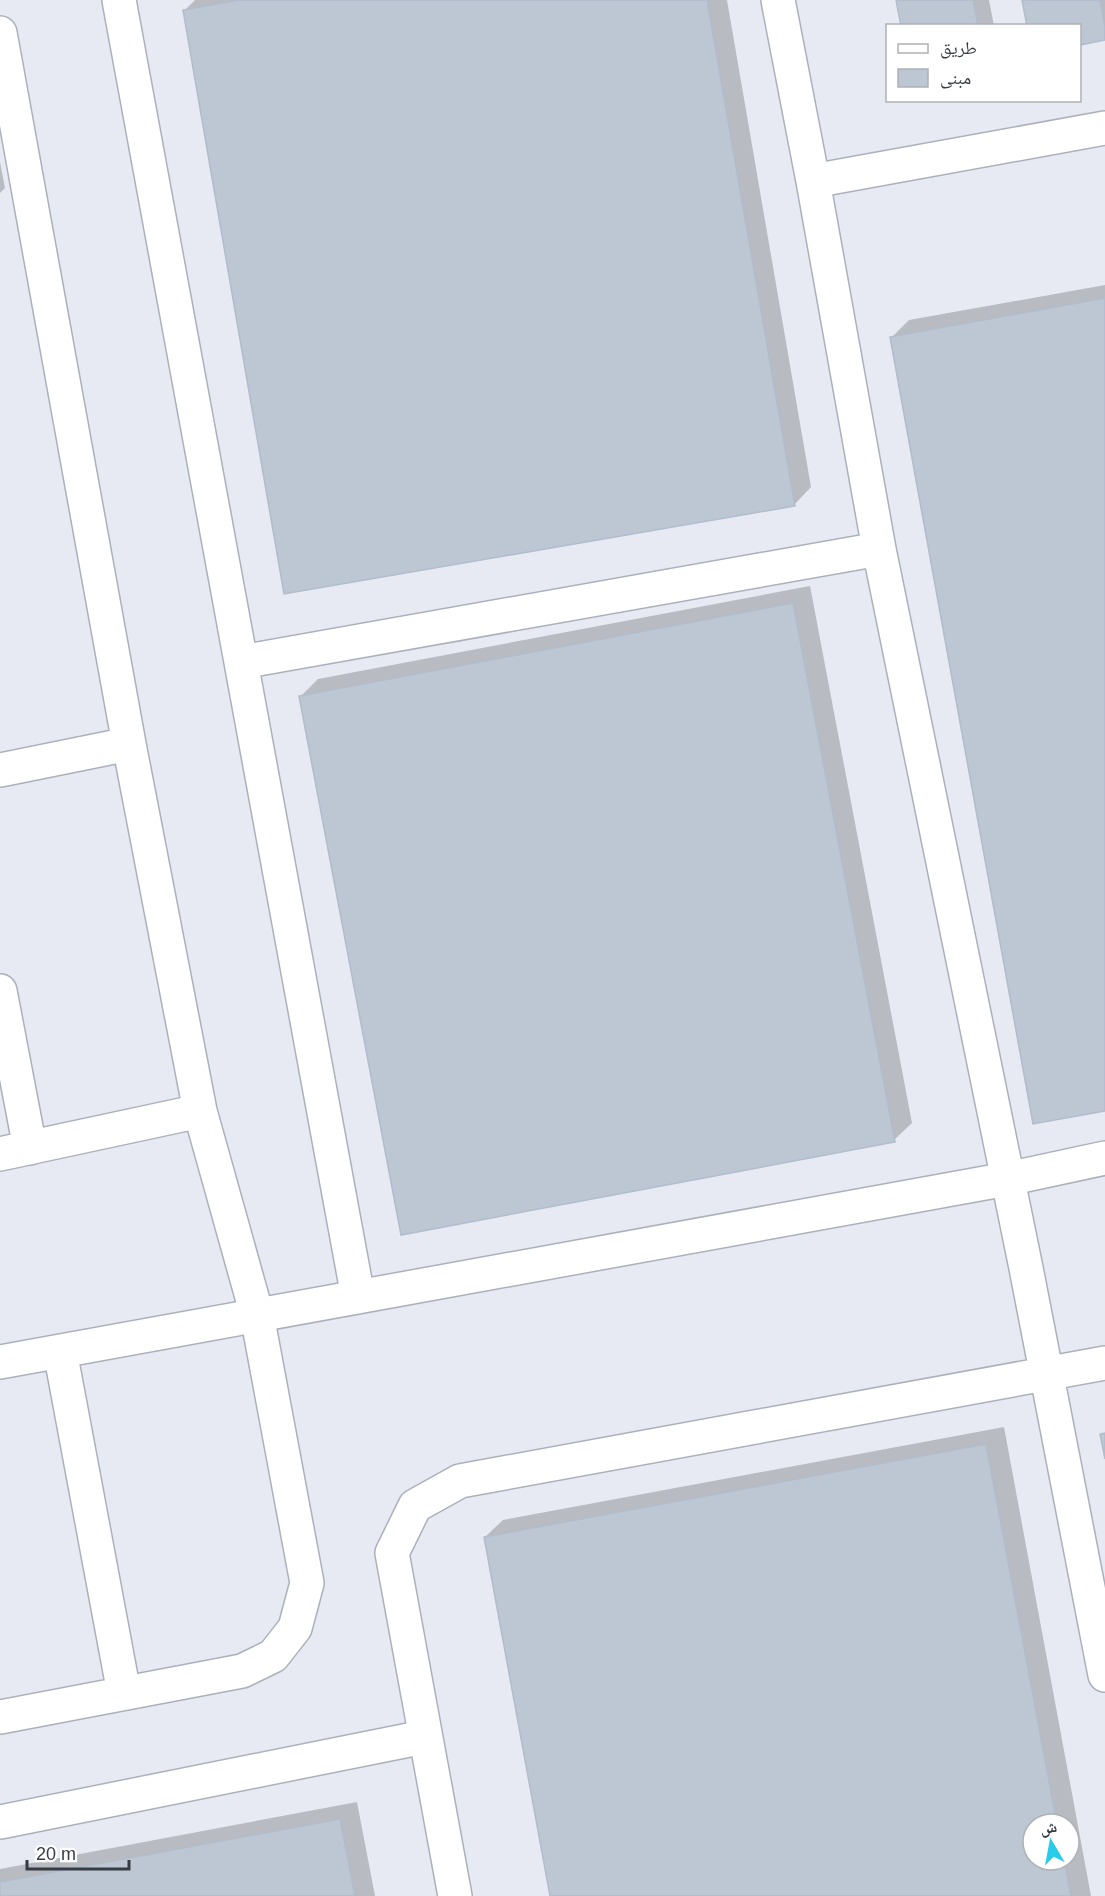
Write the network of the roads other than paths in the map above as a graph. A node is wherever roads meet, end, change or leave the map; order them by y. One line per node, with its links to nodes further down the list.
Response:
1 (118, 0): 7 (lane)
2 (778, 0): 5 (lane)
3 (0, 33): 8 (lane)
4 (1105, 128): 5 (lane)
5 (813, 181): 6 (lane)
6 (879, 549): 7 (lane); 14 (lane)
7 (242, 662): 15 (lane)
8 (129, 744): 9 (lane); 11 (lane)
9 (0, 770)
10 (0, 991): 12 (lane)
11 (200, 1112): 12 (lane); 16 (lane)
12 (15, 1151)
13 (1105, 1158): 14 (lane)
14 (1007, 1179): 15 (lane); 20 (lane)
15 (358, 1297): 16 (lane)
16 (257, 1315): 17 (lane); 22 (lane)
17 (60, 1351): 18 (lane); 22 (lane)
18 (0, 1362)
19 (1105, 1363): 20 (lane)
20 (1047, 1375): 21 (lane); 24 (lane)
21 (1105, 1676)
22 (124, 1693): 23 (lane)
23 (0, 1717)
24 (424, 1737): 25 (lane); 26 (lane)
25 (0, 1822)
26 (455, 1896)

